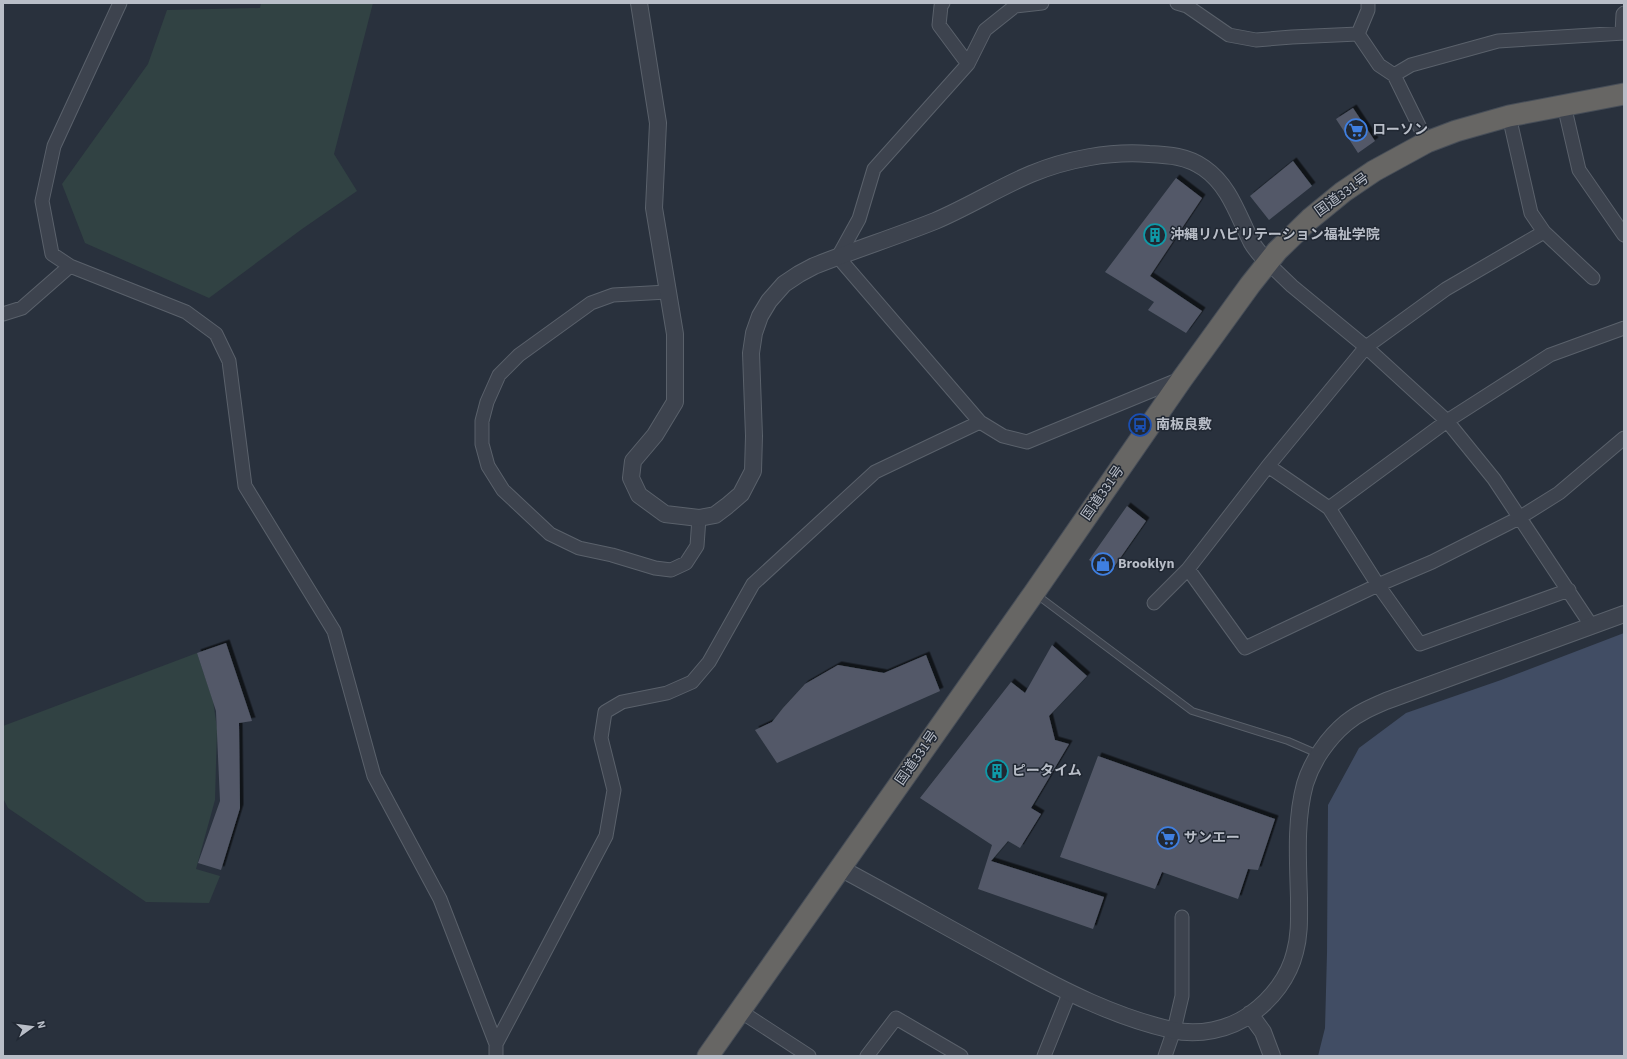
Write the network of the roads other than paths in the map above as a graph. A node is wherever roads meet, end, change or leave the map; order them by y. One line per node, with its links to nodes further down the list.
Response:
1 (120, 3): 20 (street)
2 (639, 3): 22 (street)
3 (943, 3): 10 (street)
4 (1042, 3): 10 (street)
5 (1177, 3): 9 (street)
6 (1368, 3): 9 (street)
7 (1624, 13): 8 (street)
8 (1623, 33): 11 (street)
9 (1358, 34): 11 (street)
10 (968, 64): 18 (street)
11 (1394, 75): 15 (street)
12 (1624, 94): 13 (highway, 国道331号)
13 (1564, 105): 14 (highway, 国道331号); 17 (street)
14 (1509, 116): 15 (highway, 国道331号); 16 (street)
15 (1427, 142): 19 (highway, 国道331号)
16 (1544, 232): 21 (street); 25 (street)
17 (1624, 235)
18 (838, 257): 19 (street); 27 (street); 32 (street)
19 (1267, 262): 25 (street); 26 (highway, 国道331号)
20 (70, 266): 23 (street); 48 (street)
21 (1593, 278)
22 (667, 292): 32 (street); 32 (street)
23 (3, 314)
24 (1624, 328): 28 (street)
25 (1366, 347): 28 (street); 30 (street)
26 (1182, 379): 27 (street); 37 (highway, 国道331号)
27 (980, 422): 48 (street)
28 (1447, 422): 31 (street); 33 (street)
29 (1624, 438): 33 (street)
30 (1268, 466): 31 (street); 34 (street)
31 (1329, 508): 35 (street)
32 (699, 518)
33 (1519, 518): 35 (street); 36 (street)
34 (1188, 569): 35 (street); 38 (street)
35 (1378, 585): 36 (street)
36 (1569, 590): 40 (street)
37 (1034, 593): 41 (lane); 42 (highway, 国道331号)
38 (1154, 602)
39 (1624, 614): 40 (street)
40 (1592, 625): 41 (street)
41 (1319, 755): 46 (street)
42 (840, 868): 44 (street); 45 (highway, 国道331号)
43 (1182, 917): 47 (street)
44 (1069, 994): 47 (street); 53 (street)
45 (740, 1011): 49 (highway, 国道331号); 50 (street)
46 (1250, 1014): 47 (street); 55 (street)
47 (1174, 1030): 54 (street)
48 (496, 1050)
49 (708, 1056)
50 (809, 1056)
51 (867, 1056): 52 (street)
52 (961, 1056)
53 (1044, 1056)
54 (1165, 1056)
55 (1272, 1056)

